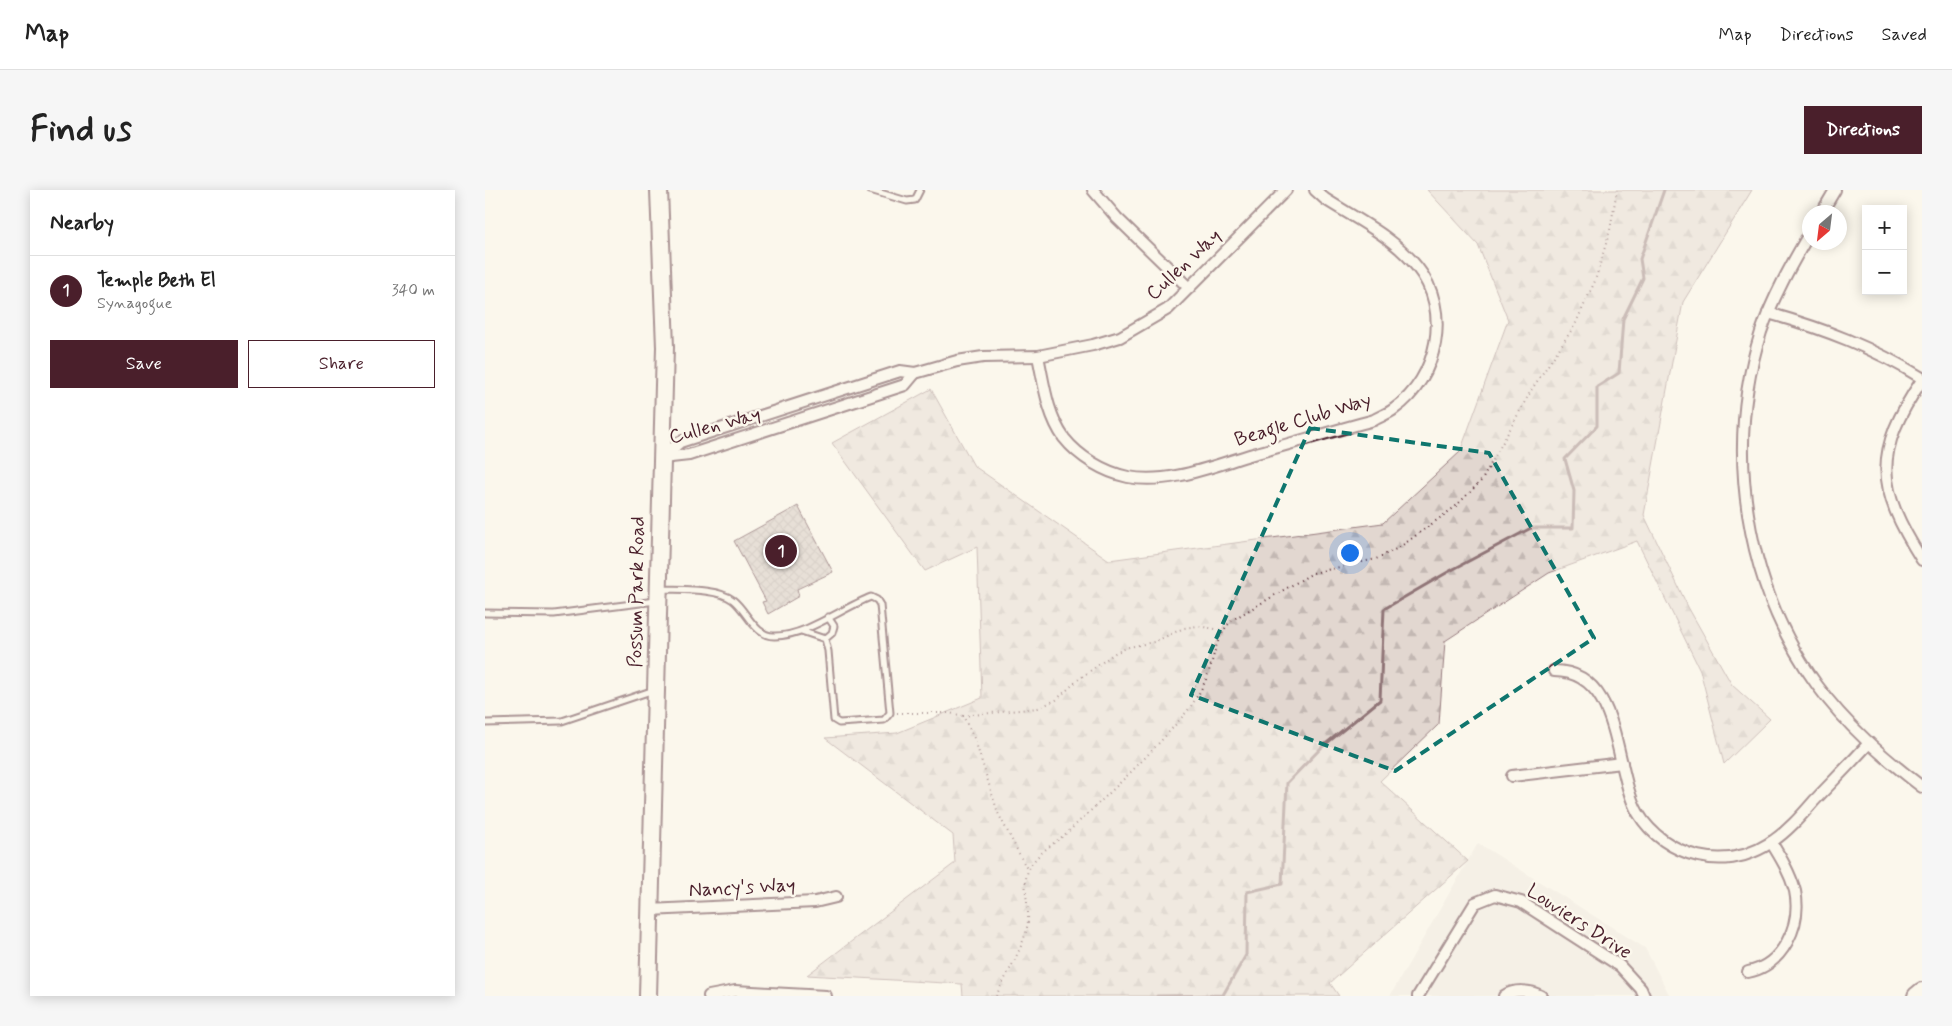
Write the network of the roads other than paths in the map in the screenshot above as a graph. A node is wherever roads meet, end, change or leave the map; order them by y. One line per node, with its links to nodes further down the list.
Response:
1 (659, 190): 15 (main road, Possum Park Road)
2 (870, 190): 3 (lane)
3 (920, 190)
4 (1093, 190): 10 (street)
5 (1286, 190): 10 (street, Cullen Way)
6 (1315, 190): 12 (street, Beagle Club Way)
7 (1835, 190): 8 (street)
8 (1826, 205)
9 (1802, 247): 11 (street)
10 (1189, 288): 12 (street, Cullen Way)
11 (1768, 313): 14 (street); 25 (street)
12 (1038, 356): 13 (street, Cullen Way)
13 (915, 373): 15 (street, Cullen Way); 15 (street, Cullen Way)
14 (1922, 379): 16 (street)
15 (662, 458): 17 (main road, Possum Park Road)
16 (1922, 560)
17 (658, 595): 18 (lane); 20 (lane); 23 (main road, Possum Park Road)
18 (485, 613)
19 (828, 617): 20 (lane); 21 (lane); 21 (lane)
20 (801, 631): 21 (lane)
21 (825, 639)
22 (1554, 670): 26 (street)
23 (656, 690): 24 (lane); 31 (main road, Possum Park Road)
24 (485, 723)
25 (1869, 743): 28 (street); 29 (street)
26 (1622, 763): 27 (street); 29 (street)
27 (1512, 776)
28 (1922, 787)
29 (1771, 842): 32 (street)
30 (836, 897): 31 (street, Nancy's Way)
31 (649, 910): 34 (main road, Possum Park Road)
32 (1748, 972)
33 (1922, 991): 41 (main road)
34 (648, 996)
35 (709, 996): 36 (street)
36 (826, 996)
37 (1418, 996): 40 (street, Louviers Drive)
38 (1505, 996): 39 (street)
39 (1541, 996)
40 (1644, 996)
41 (1916, 996)

